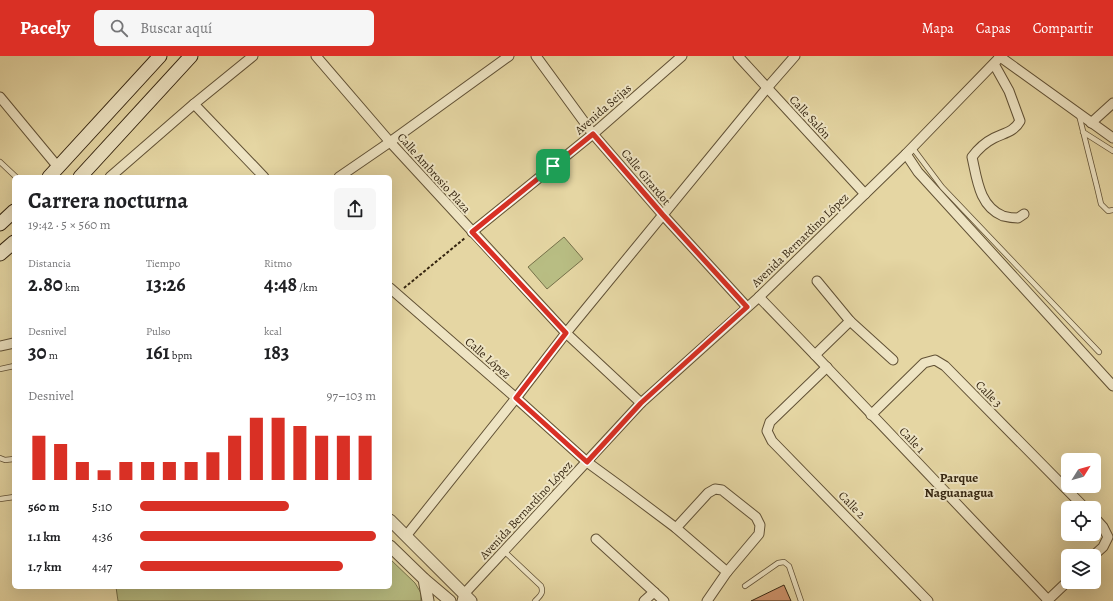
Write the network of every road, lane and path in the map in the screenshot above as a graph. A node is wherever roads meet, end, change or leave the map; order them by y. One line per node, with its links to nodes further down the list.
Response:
1 (191, 56): 26 (main road)
2 (253, 56): 14 (street)
3 (316, 56): 20 (street, Calle Ambrosio Plaza)
4 (509, 56): 20 (street)
5 (536, 56): 18 (street, Calle Girardot)
6 (682, 56): 18 (street, Avenida Seijas)
7 (738, 56): 11 (street, Calle Salón)
8 (795, 56): 11 (street)
9 (157, 57): 24 (main road)
10 (998, 58): 15 (street); 21 (street, Avenida Bernardino López); 33 (street)
11 (767, 88): 30 (street, Calle Salón); 34 (street)
12 (0, 97): 24 (street)
13 (1113, 103): 16 (street)
14 (194, 104): 27 (street); 28 (street)
15 (1080, 114): 16 (street); 17 (lane)
16 (1091, 123): 19 (street)
17 (1083, 132): 22 (lane); 31 (lane)
18 (593, 134): 34 (street, Calle Girardot); 36 (street, Avenida Seijas)
19 (1113, 138)
20 (390, 142): 29 (street); 36 (street, Calle Ambrosio Plaza)
21 (909, 151): 30 (street, Avenida Bernardino López); 47 (lane); 53 (street)
22 (1113, 151)
23 (0, 162): 25 (lane)
24 (53, 172)
25 (14, 175)
26 (82, 175)
27 (112, 175)
28 (262, 175)
29 (342, 175)
30 (865, 194): 41 (street, Avenida Bernardino López)
31 (1113, 210)
32 (12, 213): 35 (main road)
33 (1024, 214)
34 (663, 215): 42 (street, Calle Girardot); 44 (street)
35 (0, 224)
36 (472, 232): 40 (path); 44 (street, Calle Ambrosio Plaza)
37 (12, 244): 38 (main road)
38 (0, 254)
39 (817, 281): 43 (street)
40 (392, 294): 54 (street, Calle López)
41 (759, 297): 42 (street, Avenida Bernardino López); 48 (street, Calle 1)
42 (747, 307): 55 (street, Avenida Bernardino López)
43 (850, 321): 48 (street); 49 (street)
44 (566, 333): 54 (street); 55 (street, Calle Ambrosio Plaza)
45 (12, 343): 46 (street)
46 (0, 346)
47 (1099, 352)
48 (815, 355): 51 (street, Calle 1)
49 (893, 360)
50 (12, 366): 52 (lane)
51 (827, 367): 56 (street, Calle 1); 85 (street, Calle 2)
52 (0, 369)
53 (1113, 386)
54 (516, 398): 59 (street, Calle López); 66 (street)
55 (641, 403): 59 (street, Avenida Bernardino López)
56 (871, 415): 62 (street, Calle 3); 78 (street, Calle 1)
57 (0, 458): 58 (lane)
58 (12, 459)
59 (587, 462): 65 (street, Calle López); 70 (street, Avenida Bernardino López)
60 (12, 497): 61 (lane)
61 (0, 499)
62 (1078, 501)
63 (392, 522): 66 (street)
64 (1101, 525): 69 (street)
65 (676, 528): 71 (street, Calle López); 71 (street)
66 (406, 536): 76 (street)
67 (596, 540): 75 (street)
68 (392, 548): 72 (street)
69 (1100, 549)
70 (504, 551): 76 (street, Avenida Bernardino López); 80 (lane)
71 (727, 572): 83 (street)
72 (424, 579): 77 (street); 79 (street)
73 (745, 586): 84 (lane)
74 (1061, 587): 78 (street)
75 (654, 592): 81 (street); 82 (street)
76 (466, 599): 77 (street)
77 (448, 600)
78 (1048, 600)
79 (428, 601)
80 (535, 601)
81 (644, 601)
82 (664, 601)
83 (707, 601)
84 (801, 601)
85 (928, 601)

